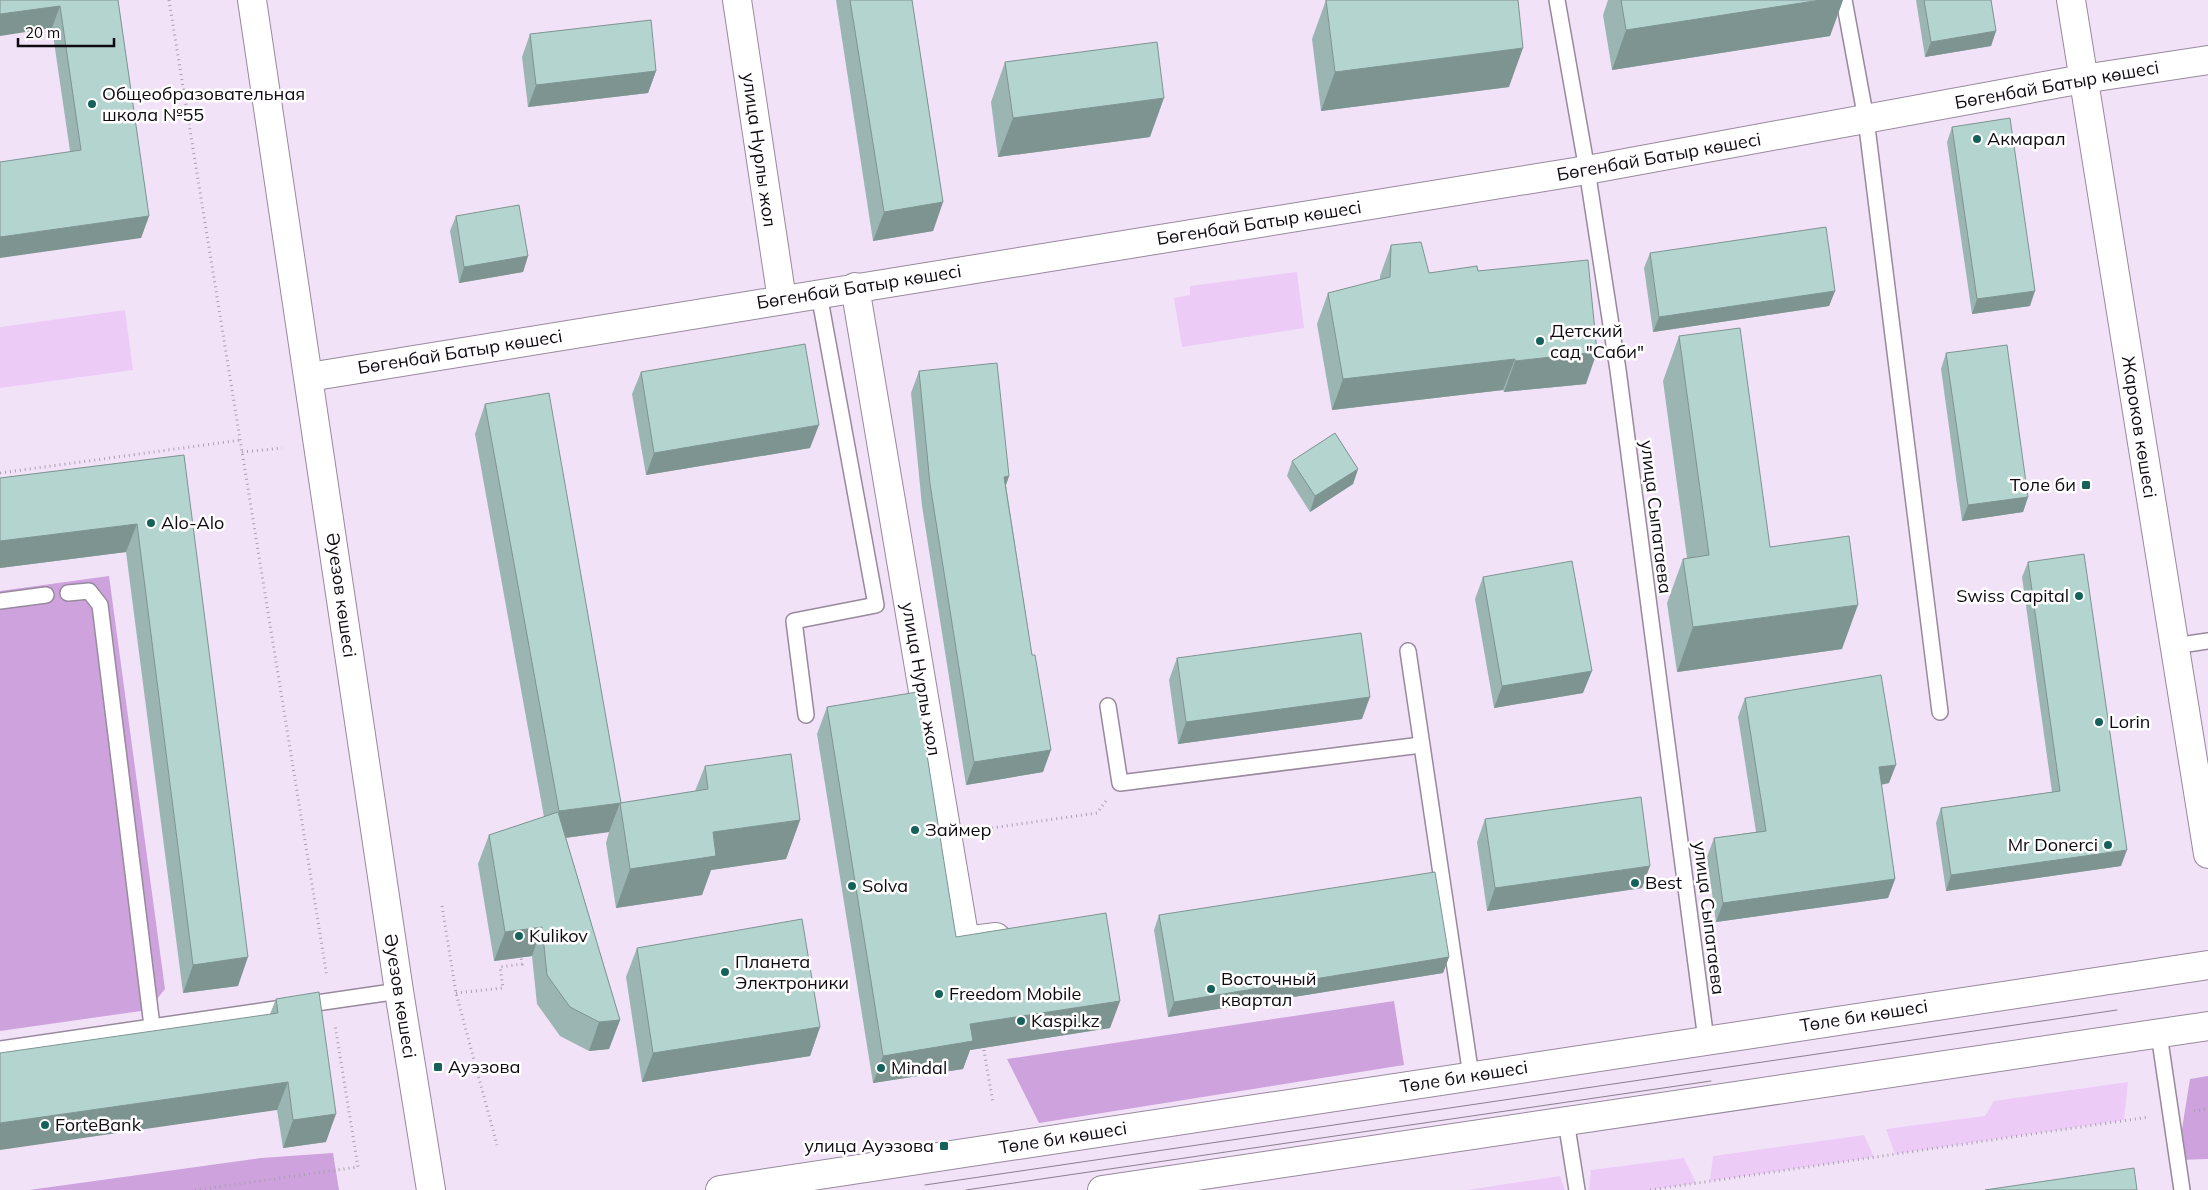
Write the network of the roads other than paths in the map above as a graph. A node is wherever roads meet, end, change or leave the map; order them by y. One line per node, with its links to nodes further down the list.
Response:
1 (252, 0): 13 (street, Әуезов көшесі)
2 (737, 0): 12 (street, улица Нурлы жол)
3 (1557, 0): 9 (lane, улица Сыпатаева)
4 (1844, 0): 8 (lane)
5 (2071, 0): 7 (street, Жароков көшесі)
6 (2208, 60): 7 (street, Бөгенбай Батыр көшесі)
7 (2083, 79): 8 (street, Бөгенбай Батыр көшесі); 18 (street, Жароков көшесі)
8 (1866, 119): 9 (street, Бөгенбай Батыр көшесі); 21 (lane)
9 (1587, 170): 10 (street, Бөгенбай Батыр көшесі); 31 (lane, улица Сыпатаева)
10 (855, 287): 11 (street, Бөгенбай Батыр көшесі); 25 (street, улица Нурлы жол)
11 (819, 294): 12 (street, Бөгенбай Батыр көшесі); 22 (lane)
12 (782, 300): 13 (street, Бөгенбай Батыр көшесі)
13 (309, 377): 27 (street, Әуезов көшесі)
14 (68, 593): 28 (lane)
15 (46, 595): 16 (lane)
16 (0, 601)
17 (2208, 641): 18 (lane)
18 (2174, 646): 24 (street, Жароков көшесі)
19 (1408, 651): 23 (lane)
20 (1108, 706): 23 (lane)
21 (1940, 712)
22 (806, 715)
23 (1421, 745): 33 (lane)
24 (2208, 854)
25 (1022, 933)
26 (2208, 965): 31 (street, Төле би көшесі)
27 (398, 990): 28 (lane); 35 (street, Әуезов көшесі)
28 (152, 1026): 32 (lane)
29 (2208, 1026): 30 (street)
30 (2159, 1034): 34 (street); 39 (lane)
31 (1706, 1040): 33 (street, Төле би көшесі)
32 (0, 1049)
33 (1471, 1076): 36 (street, Төле би көшесі)
34 (1566, 1121): 37 (street); 38 (lane)
35 (431, 1190)
36 (720, 1190)
37 (1102, 1190)
38 (1577, 1190)
39 (2182, 1190)

